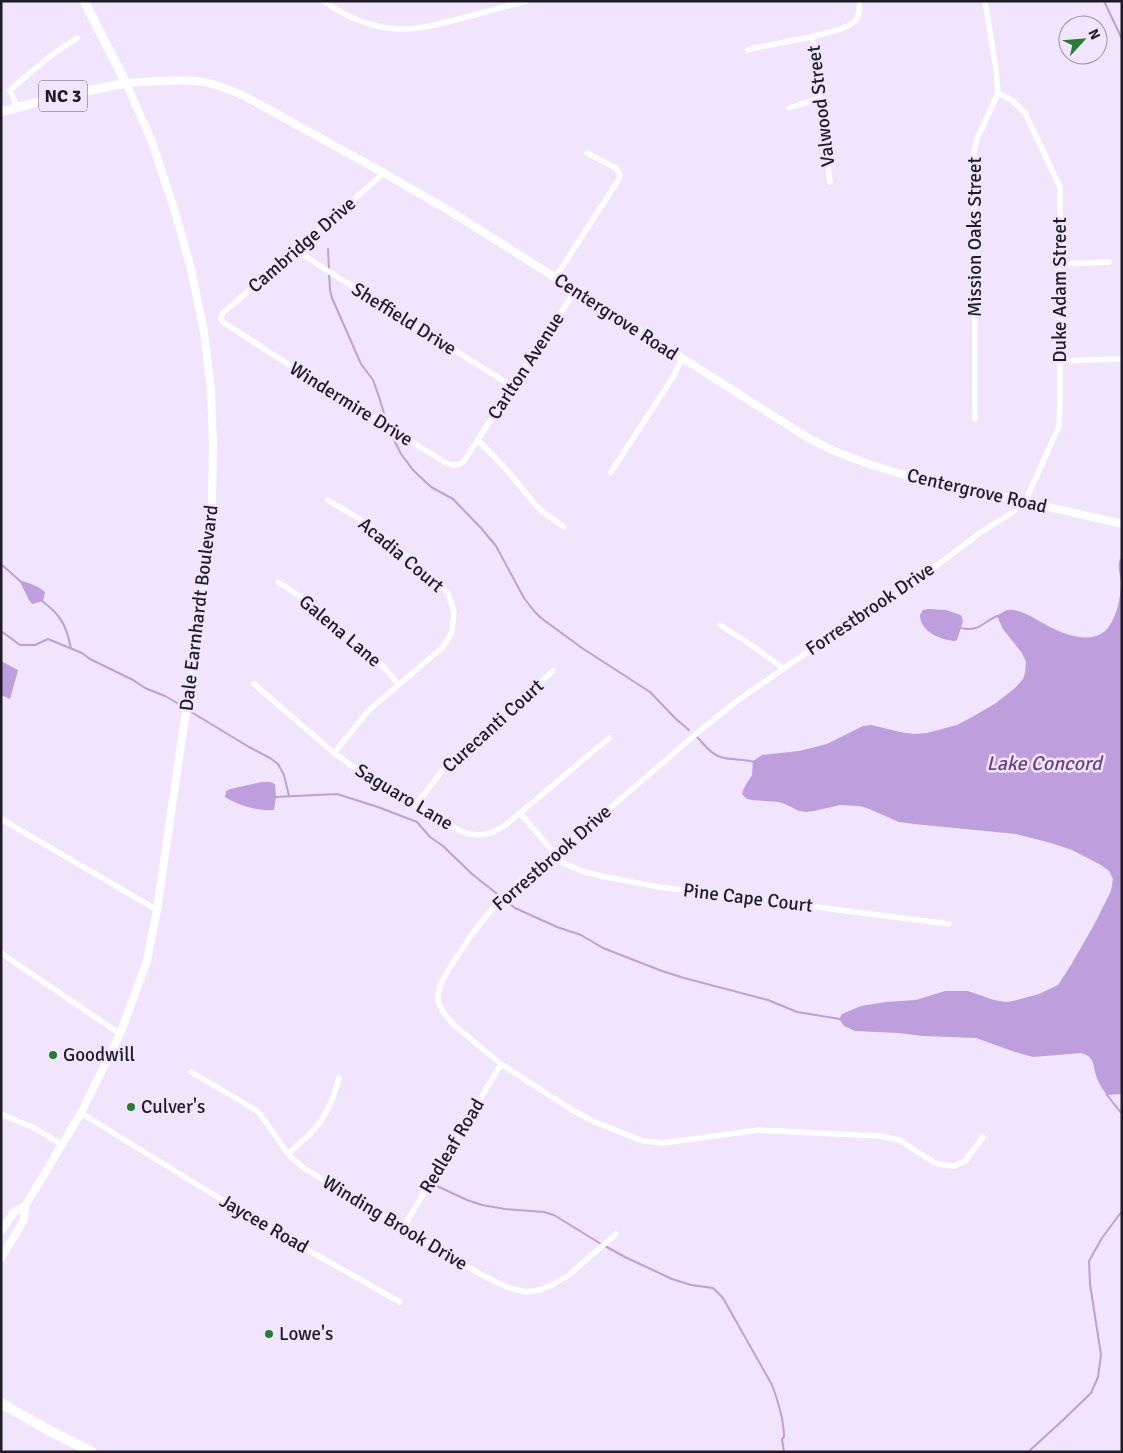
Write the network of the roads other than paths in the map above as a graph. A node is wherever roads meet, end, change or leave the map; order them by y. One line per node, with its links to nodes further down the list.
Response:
1 (84, 1): 9 (main road, Dale Earnhardt Boulevard)
2 (323, 1): 3 (street)
3 (526, 1)
4 (860, 1): 6 (street, Valwood Street)
5 (985, 1): 10 (street, Mission Oaks Street)
6 (812, 36): 8 (street); 11 (street, Valwood Street)
7 (77, 38): 12 (street)
8 (748, 50)
9 (126, 83): 12 (main road, NC 3); 16 (main road, Centergrove Road); 47 (main road, Dale Earnhardt Boulevard)
10 (998, 93): 20 (street, Duke Adam Street); 28 (street, Mission Oaks Street)
11 (820, 98): 13 (street); 17 (street, Valwood Street)
12 (17, 107): 14 (main road, NC 3)
13 (789, 108)
14 (1, 112)
15 (587, 154): 21 (street)
16 (384, 173): 18 (street, Cambridge Drive); 21 (main road, Centergrove Road)
17 (830, 182)
18 (297, 249): 23 (street, Cambridge Drive); 27 (street, Sheffield Drive)
19 (1108, 262): 20 (street)
20 (1060, 264): 26 (street, Duke Adam Street)
21 (555, 278): 22 (main road, Centergrove Road)
22 (575, 291): 24 (main road, Centergrove Road); 27 (street, Carlton Avenue)
23 (221, 318): 29 (street, Windermire Drive)
24 (682, 359): 30 (street); 32 (main road, Centergrove Road)
25 (1120, 359): 26 (street)
26 (1060, 360): 32 (street, Duke Adam Street)
27 (513, 387): 29 (street, Carlton Avenue)
28 (975, 419)
29 (478, 440): 34 (street)
30 (611, 472)
31 (328, 500): 40 (street, Acadia Court)
32 (1023, 502): 33 (main road, Centergrove Road); 37 (street, Forrestbrook Drive)
33 (1122, 524)
34 (564, 527)
35 (278, 582): 40 (street, Galena Lane)
36 (720, 625): 37 (street)
37 (783, 668): 46 (street, Forrestbrook Drive)
38 (553, 671): 43 (street, Curecanti Court)
39 (254, 684): 42 (street, Saguaro Lane)
40 (398, 684): 42 (street, Acadia Court)
41 (610, 738): 44 (street, Saguaro Lane)
42 (334, 753): 43 (street, Saguaro Lane)
43 (416, 805): 44 (street, Saguaro Lane)
44 (520, 813): 46 (street, Pine Cape Court)
45 (1, 819): 47 (street)
46 (553, 854): 48 (street, Pine Cape Court); 51 (street, Forrestbrook Drive)
47 (157, 910): 50 (main road, Dale Earnhardt Boulevard)
48 (948, 924)
49 (1, 953): 50 (street)
50 (120, 1034): 54 (main road, Dale Earnhardt Boulevard)
51 (501, 1064): 56 (street, Forrestbrook Drive); 60 (street, Redleaf Road)
52 (191, 1072): 58 (street, Winding Brook Drive)
53 (339, 1078): 58 (street)
54 (81, 1113): 57 (main road, Dale Earnhardt Boulevard); 64 (street, Jaycee Road)
55 (1, 1114): 57 (street)
56 (982, 1137)
57 (63, 1144): 59 (main road, Dale Earnhardt Boulevard)
58 (288, 1154): 60 (street, Winding Brook Drive)
59 (25, 1206): 61 (main road, Dale Earnhardt Boulevard); 63 (main road, Dale Earnhardt Boulevard)
60 (403, 1228): 62 (street, Winding Brook Drive)
61 (1, 1231)
62 (616, 1234)
63 (1, 1258)
64 (400, 1302)
65 (1, 1402): 66 (highway)
66 (92, 1452)

